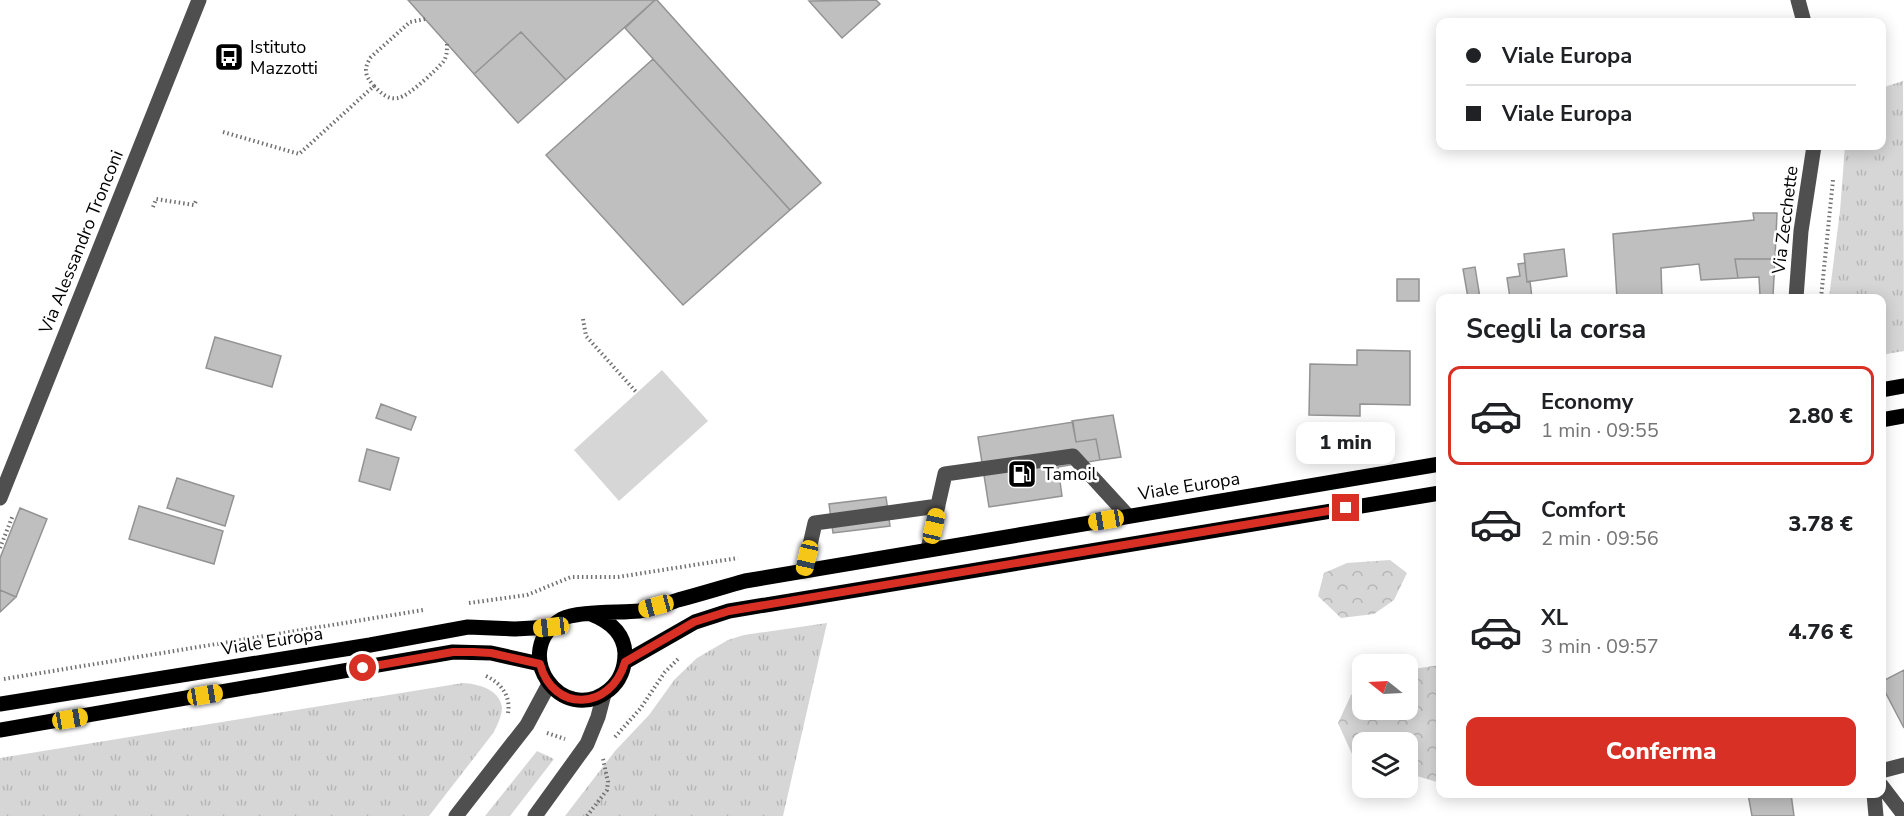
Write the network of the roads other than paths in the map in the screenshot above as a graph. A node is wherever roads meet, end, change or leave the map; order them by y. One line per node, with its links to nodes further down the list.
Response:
1 (199, 0): 12 (street, Via Alessandro Tronconi)
2 (1798, 0): 3 (street)
3 (1803, 18)
4 (1813, 150): 5 (street, Via Zecchette)
5 (1796, 294)
6 (1904, 386): 7 (main road)
7 (1886, 389)
8 (1904, 416): 9 (main road)
9 (1886, 419)
10 (1436, 465): 14 (main road, Viale Europa)
11 (1436, 494): 19 (main road)
12 (0, 498)
13 (938, 506): 14 (street); 15 (street); 16 (street)
14 (1128, 516): 15 (main road, Viale Europa)
15 (928, 549): 16 (main road, Viale Europa)
16 (804, 571): 17 (main road, Viale Europa)
17 (591, 614): 18 (main road, Viale Europa); 19 (main road)
18 (551, 627): 20 (main road); 23 (main road, Viale Europa)
19 (625, 662): 22 (main road)
20 (540, 664): 21 (main road); 24 (main road)
21 (549, 684): 22 (main road); 30 (street)
22 (604, 694): 31 (street)
23 (0, 704)
24 (0, 730)
25 (1904, 765): 26 (street)
26 (1886, 770)
27 (1886, 792): 29 (street)
28 (1874, 798): 32 (street)
29 (1904, 815)
30 (456, 816)
31 (535, 816)
32 (1876, 816)

